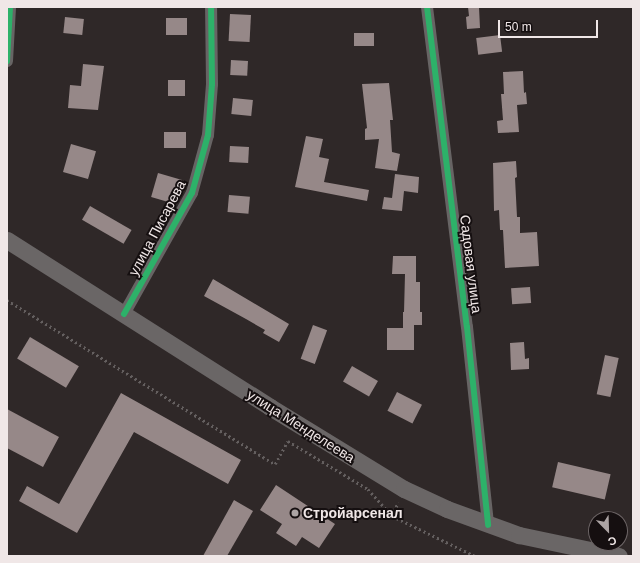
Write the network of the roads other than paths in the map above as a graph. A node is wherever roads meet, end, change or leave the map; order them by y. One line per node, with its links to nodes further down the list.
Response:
1 (10, 7): 4 (street)
2 (211, 7): 6 (street, улица Писарева)
3 (428, 7): 7 (street, Садовая улица)
4 (7, 61)
5 (7, 240): 6 (main road, улица Менделеева)
6 (124, 314): 7 (main road, улица Менделеева)
7 (488, 525): 8 (main road, улица Менделеева)
8 (620, 556)

